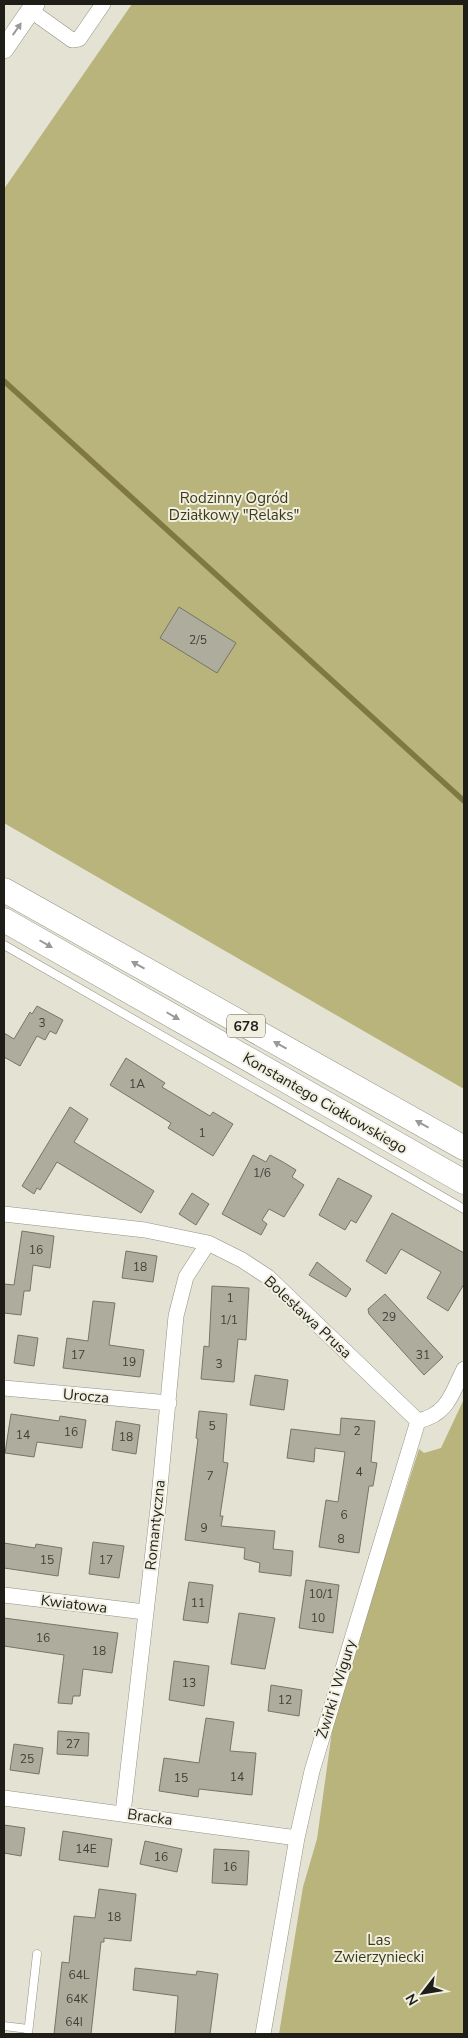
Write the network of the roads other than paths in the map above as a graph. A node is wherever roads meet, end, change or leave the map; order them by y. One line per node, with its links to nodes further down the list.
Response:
1 (104, 4): 2 (street)
2 (32, 7): 3 (street, one-way to 2)
3 (4, 49)
4 (4, 890): 7 (main road, Konstantego Ciołkowskiego / 678, one-way to 4)
5 (4, 920): 8 (main road, Konstantego Ciołkowskiego / 678, one-way to 8)
6 (4, 945): 9 (lane)
7 (464, 1148)
8 (464, 1182)
9 (464, 1209)
10 (4, 1214): 11 (street, Bolesława Prusa)
11 (208, 1243): 14 (street, Romantyczna); 15 (street, Bolesława Prusa)
12 (464, 1370): 15 (street)
13 (4, 1388): 14 (street, Urocza)
14 (169, 1403): 17 (street, Romantyczna)
15 (418, 1421): 20 (street, Żwirki i Wigury)
16 (4, 1595): 17 (street, Kwiatowa)
17 (145, 1612): 19 (street, Romantyczna)
18 (4, 1798): 19 (street, Bracka)
19 (123, 1813): 20 (street, Bracka)
20 (297, 1838): 24 (street, Żwirki i Wigury)
21 (36, 1954): 23 (lane)
22 (4, 2026): 23 (lane)
23 (28, 2031)
24 (263, 2034)

